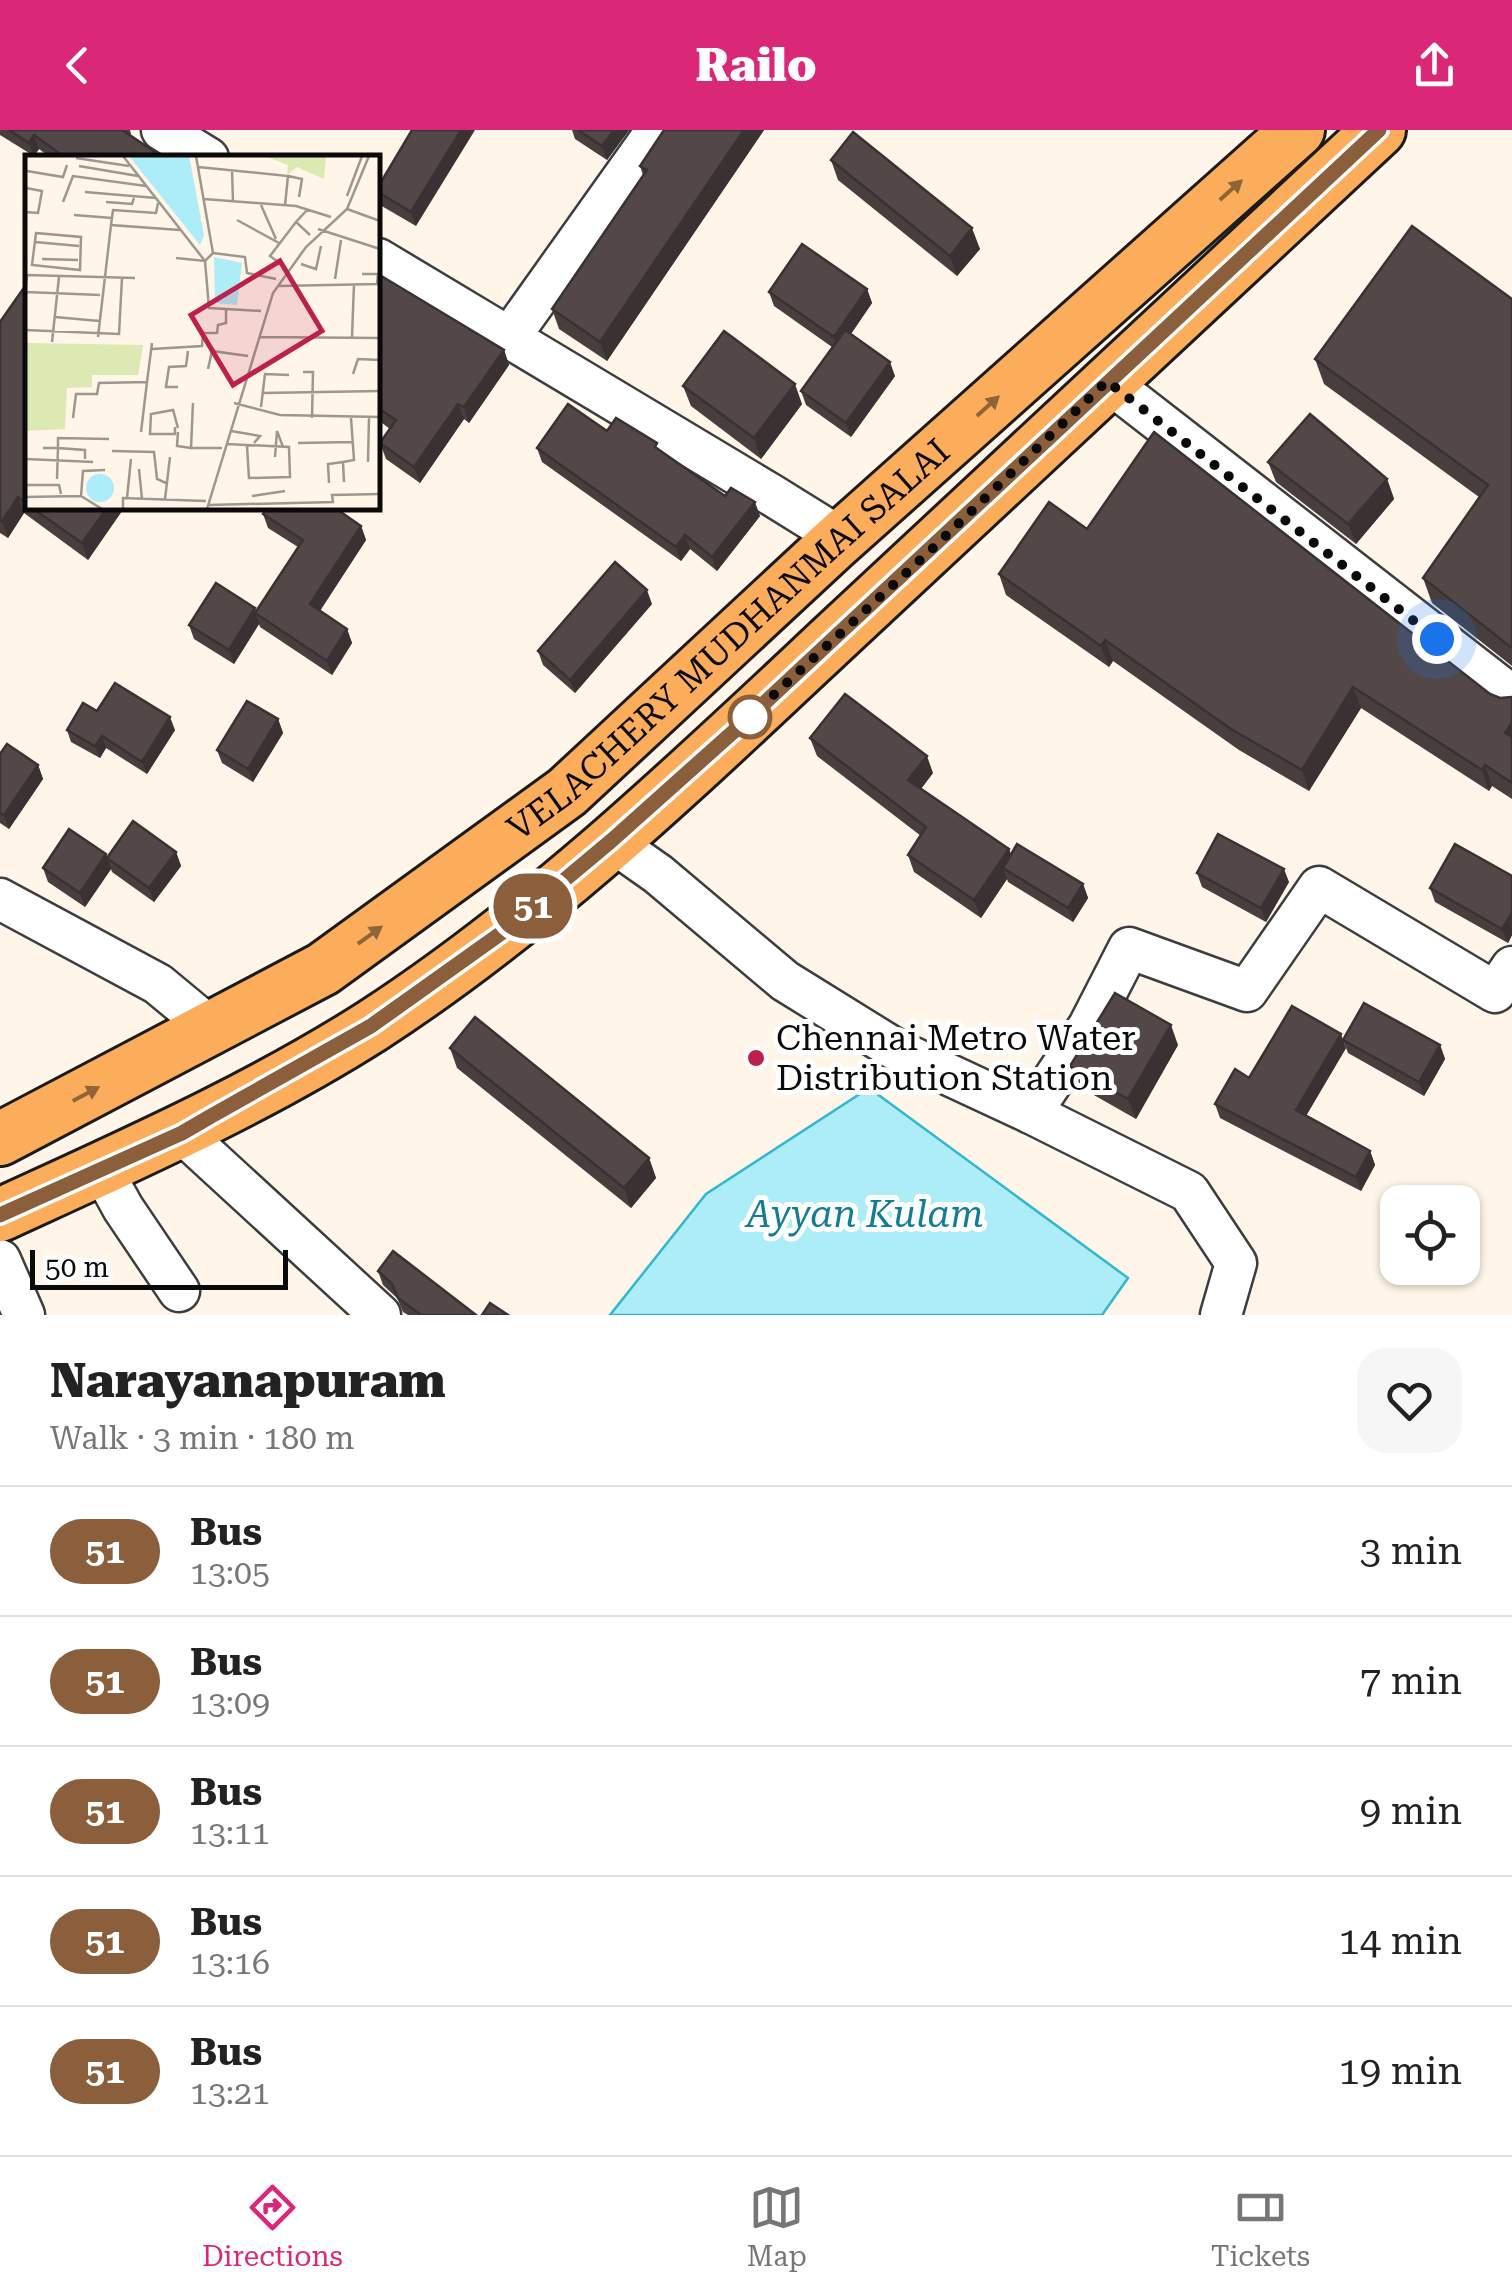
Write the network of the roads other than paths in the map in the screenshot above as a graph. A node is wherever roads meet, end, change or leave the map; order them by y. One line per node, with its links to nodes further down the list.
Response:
1 (162, 130): 5 (street)
2 (657, 130): 7 (street)
3 (1298, 130): 9 (main road, VELACHERY MUDHANMAI SALAI, one-way to 3)
4 (1380, 130): 8 (main road, VELACHERY MUDHANMAI SALAI)
5 (203, 155)
6 (380, 260): 7 (street)
7 (509, 338): 9 (street)
8 (1107, 381): 10 (street); 11 (main road, VELACHERY MUDHANMAI SALAI)
9 (834, 544): 14 (main road, VELACHERY MUDHANMAI SALAI, one-way to 9)
10 (1512, 696)
11 (611, 841): 15 (street); 16 (main road, VELACHERY MUDHANMAI SALAI)
12 (0, 899): 14 (street)
13 (1506, 987): 15 (street)
14 (211, 1028): 17 (main road, VELACHERY MUDHANMAI SALAI, one-way to 14)
15 (1031, 1113): 24 (street)
16 (182, 1133): 18 (main road, VELACHERY MUDHANMAI SALAI); 23 (street)
17 (0, 1139)
18 (101, 1168): 19 (main road, VELACHERY MUDHANMAI SALAI); 21 (street)
19 (0, 1214)
20 (0, 1260): 22 (street)
21 (179, 1290)
22 (24, 1315)
23 (380, 1315)
24 (1222, 1315)

